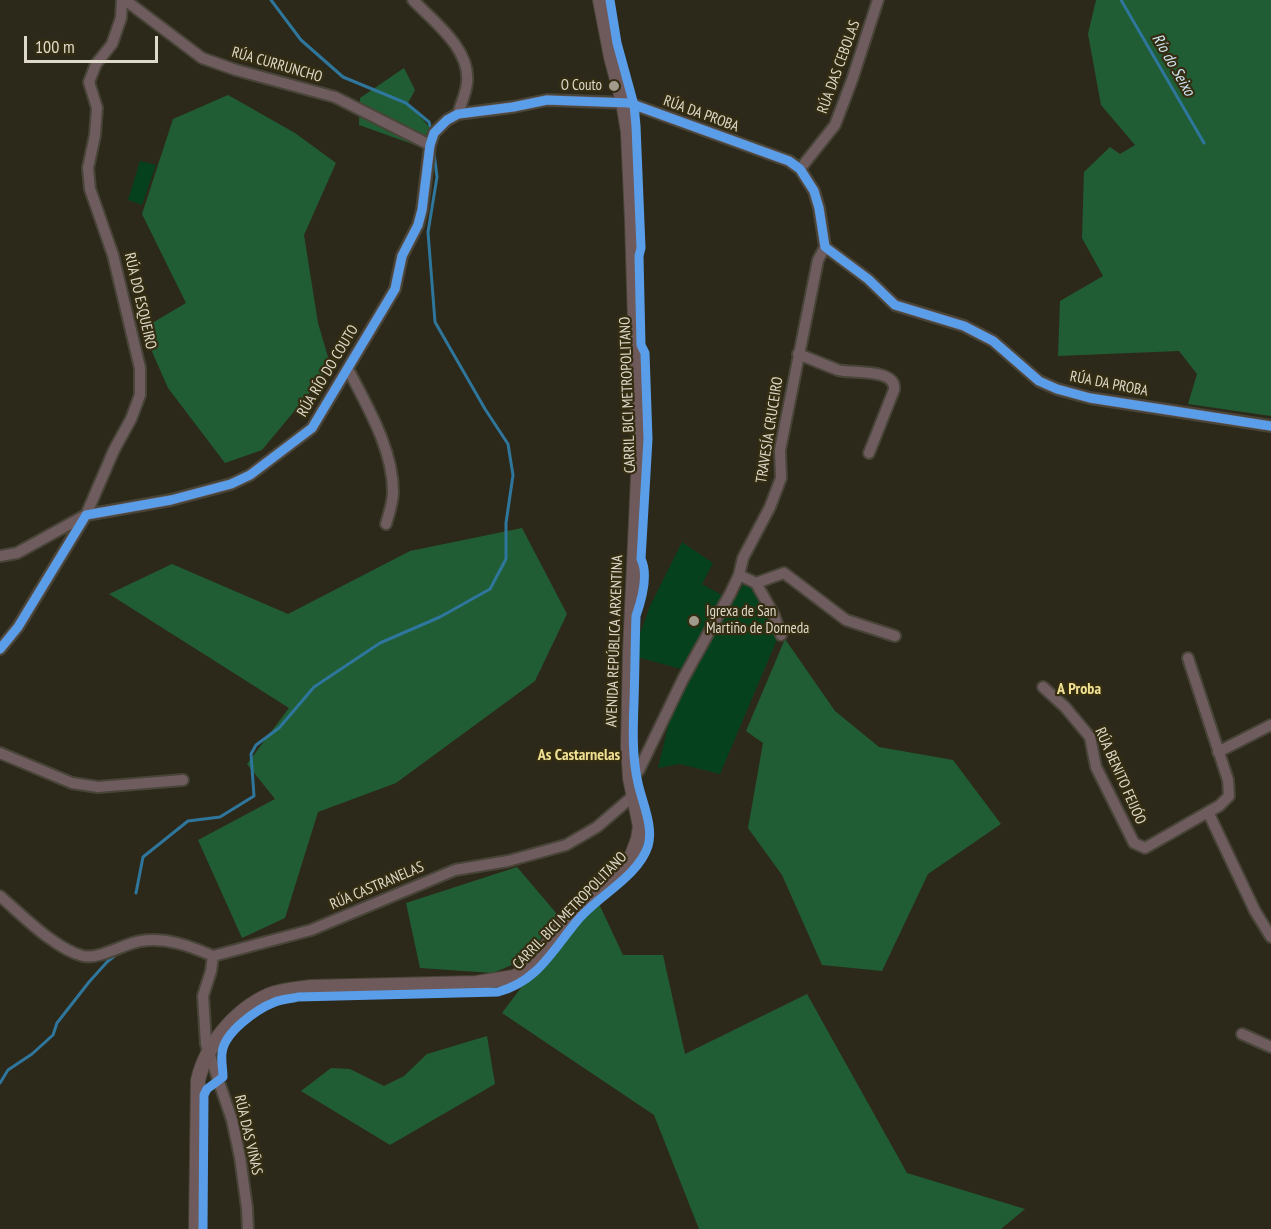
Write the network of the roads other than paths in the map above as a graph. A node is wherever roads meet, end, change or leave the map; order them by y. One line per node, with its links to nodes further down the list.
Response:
1 (123, 0): 7 (street, RÚA CURRUNCHO); 14 (street, RÚA DO ESQUEIRO)
2 (413, 0): 6 (street)
3 (600, 0): 5 (main road, AVENIDA REPÚBLICA ARXENTINA)
4 (878, 0): 8 (street, RÚA DAS CEBOLAS)
5 (623, 102): 6 (street); 8 (street, RÚA DA PROBA); 27 (main road, AVENIDA REPÚBLICA ARXENTINA)
6 (458, 114): 7 (street, RÚA RÍO DO COUTO)
7 (430, 145): 11 (street, RÚA RÍO DO COUTO)
8 (800, 169): 9 (street)
9 (825, 247): 10 (street, TRAVESÍA CRUCEIRO); 12 (street, RÚA DA PROBA)
10 (798, 354): 13 (street); 17 (street, TRAVESÍA CRUCEIRO)
11 (348, 369): 14 (street, RÚA RÍO DO COUTO); 15 (street)
12 (1271, 426)
13 (869, 453)
14 (86, 515): 16 (street); 21 (street)
15 (386, 524)
16 (0, 556)
17 (739, 575): 18 (street); 27 (street, TRAVESÍA CRUCEIRO)
18 (756, 583): 19 (street); 20 (street)
19 (781, 635)
20 (895, 636)
21 (0, 649)
22 (1188, 658): 25 (street, RÚA BENITO FEIJÓO)
23 (1043, 687): 30 (street, RÚA BENITO FEIJÓO)
24 (1271, 725): 25 (street)
25 (1218, 752): 30 (street, RÚA BENITO FEIJÓO)
26 (0, 753): 28 (street)
27 (630, 778): 29 (main road, AVENIDA REPÚBLICA ARXENTINA)
28 (183, 780)
29 (633, 796): 33 (street, RÚA CASTRANELAS); 36 (main road, AVENIDA REPÚBLICA ARXENTINA)
30 (1208, 812): 32 (street)
31 (0, 896): 33 (street)
32 (1271, 937)
33 (213, 956): 36 (street)
34 (1242, 1034): 35 (street)
35 (1271, 1047)
36 (209, 1051): 37 (main road, AVENIDA REPÚBLICA ARXENTINA); 38 (street, RÚA DAS VIÑAS)
37 (196, 1229)
38 (248, 1229)

